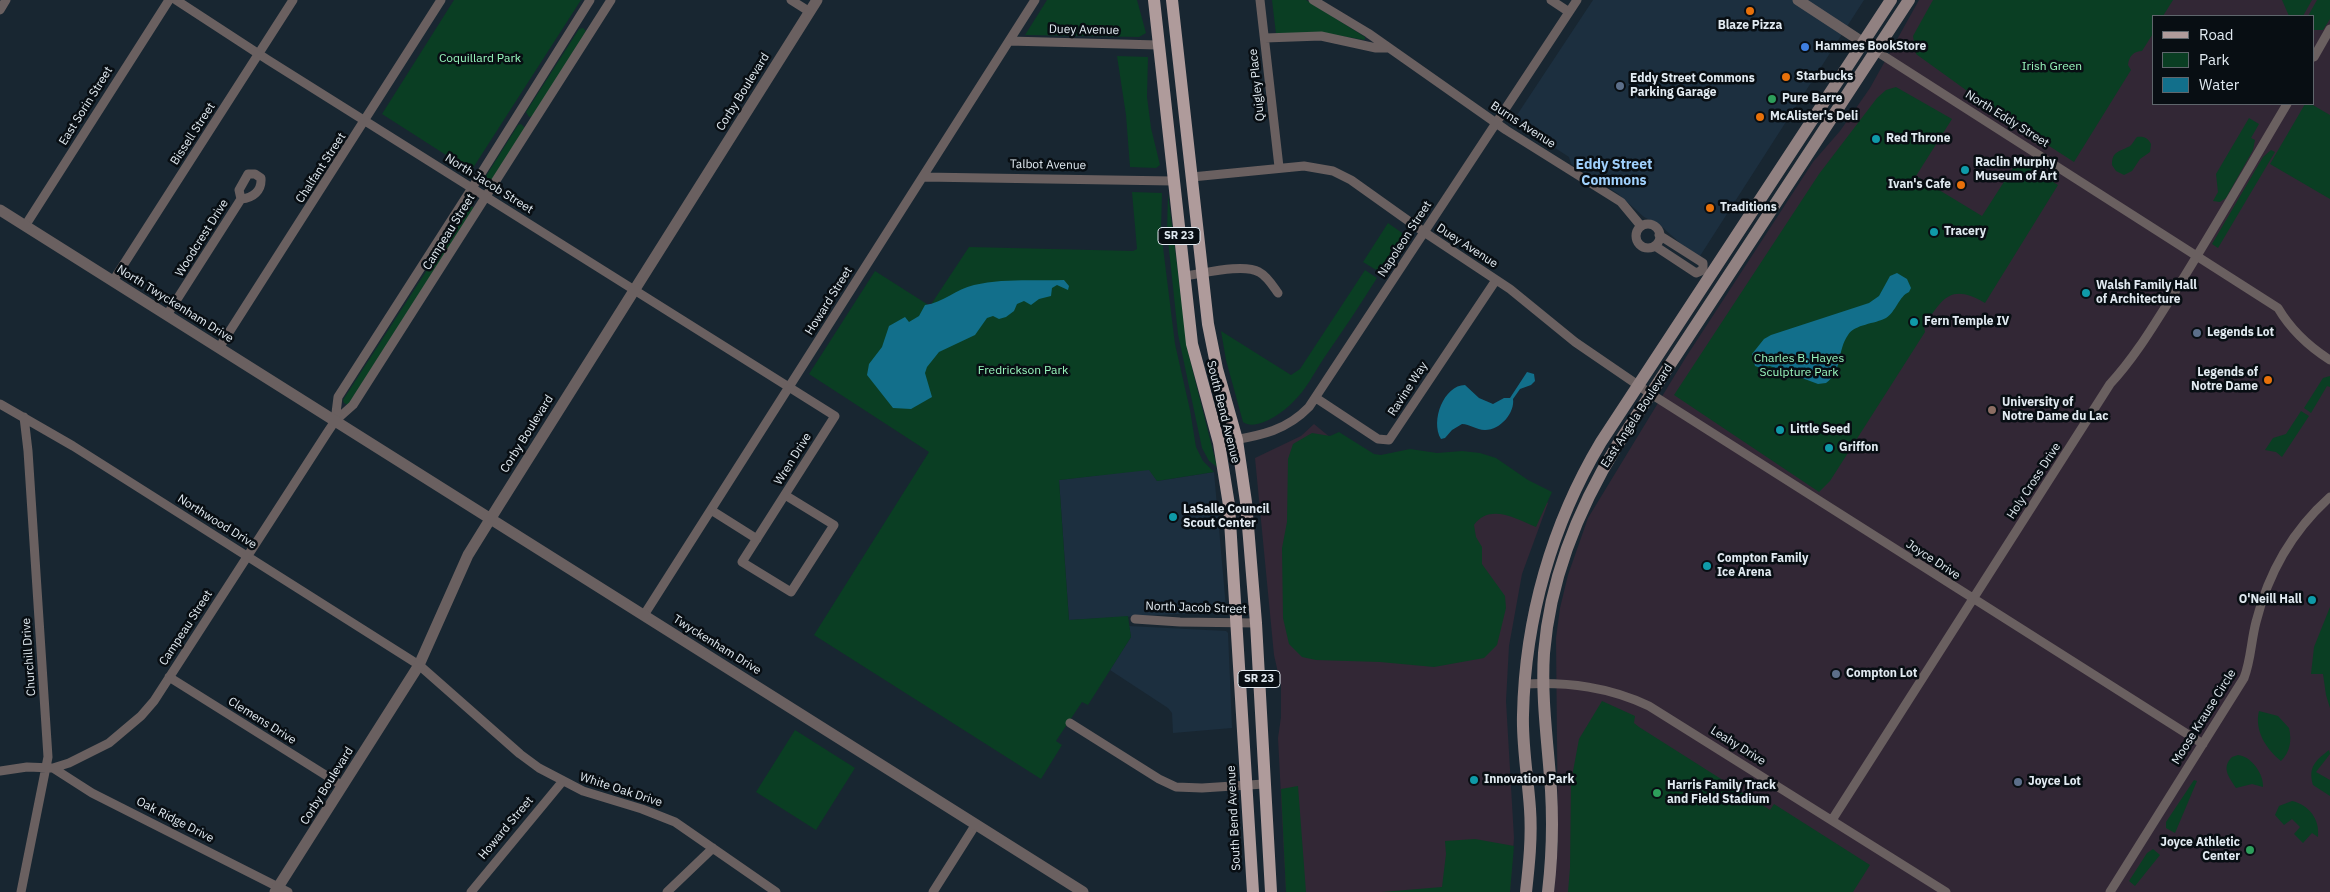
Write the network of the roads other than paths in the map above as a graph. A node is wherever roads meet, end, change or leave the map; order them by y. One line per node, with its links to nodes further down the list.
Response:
1 (6, 0): 20 (street)
2 (169, 0): 43 (street, East Sorin Street)
3 (176, 0): 30 (street, North Jacob Street)
4 (293, 0): 30 (street, Bissell Street)
5 (442, 0): 33 (street, Chalfant Street)
6 (590, 0): 39 (street, Campeau Street)
7 (611, 0): 40 (street, Campeau Street)
8 (791, 0): 21 (street)
9 (817, 0): 21 (street, Corby Boulevard)
10 (1034, 0): 25 (street, Howard Street)
11 (1154, 0): 27 (main road, South Bend Avenue / SR 23)
12 (1172, 0): 37 (main road, South Bend Avenue / SR 23)
13 (1260, 0): 24 (street, Quigley Place)
14 (1313, 0): 28 (street, Burns Avenue)
15 (1551, 0): 22 (street)
16 (1577, 0): 22 (street, Napoleon Street)
17 (1798, 0): 26 (street, North Eddy Street)
18 (1890, 0): 26 (main road, East Angela Boulevard)
19 (1909, 0): 29 (main road, East Angela Boulevard)
20 (0, 10)
21 (810, 12): 54 (street, Corby Boulevard)
22 (1569, 12): 34 (street, Napoleon Street)
23 (2330, 29): 31 (street)
24 (1265, 38): 28 (street, Burns Avenue); 35 (street, Quigley Place)
25 (1008, 41): 27 (street, Duey Avenue); 36 (street, Howard Street)
26 (1863, 41): 29 (street, North Eddy Street); 49 (main road, East Angela Boulevard)
27 (1158, 45): 38 (main road, South Bend Avenue / SR 23)
28 (1387, 48): 34 (street, Burns Avenue)
29 (1876, 51): 48 (street, North Eddy Street); 61 (main road, East Angela Boulevard)
30 (258, 54): 33 (street, North Jacob Street); 53 (street, Bissell Street)
31 (2315, 55)
32 (2286, 105): 48 (street, Holy Cross Drive)
33 (366, 121): 39 (street, North Jacob Street); 57 (street, Chalfant Street)
34 (1496, 123): 44 (street, Burns Avenue); 45 (street, Napoleon Street)
35 (1279, 167): 37 (street, Duey Avenue); 45 (street, Duey Avenue)
36 (923, 177): 38 (street, Talbot Avenue); 60 (street, Howard Street)
37 (1192, 177): 50 (main road, South Bend Avenue / SR 23)
38 (1173, 180): 51 (main road, South Bend Avenue / SR 23)
39 (472, 188): 40 (street, North Jacob Street); 65 (street, Campeau Street)
40 (486, 197): 54 (street, North Jacob Street); 65 (street, Campeau Street)
41 (241, 199): 56 (street, Woodcrest Drive)
42 (0, 210): 43 (street, North Twyckenham Drive)
43 (25, 226): 53 (street, North Twyckenham Drive)
44 (1641, 226): 46 (street); 47 (street)
45 (1424, 232): 52 (street, Duey Avenue); 62 (street, Napoleon Street)
46 (1660, 235): 47 (street); 49 (street)
47 (1654, 246): 49 (street)
48 (2197, 256): 58 (street, North Eddy Street); 74 (street, Holy Cross Drive)
49 (1706, 273): 59 (main road, East Angela Boulevard)
50 (1202, 274): 51 (street); 55 (street); 66 (main road, South Bend Avenue / SR 23)
51 (1184, 276): 67 (main road, South Bend Avenue / SR 23)
52 (1496, 280): 59 (street, Duey Avenue); 62 (street, Ravine Way)
53 (113, 281): 56 (street, North Twyckenham Drive)
54 (634, 291): 60 (street, North Jacob Street); 71 (street, Corby Boulevard)
55 (1278, 293)
56 (168, 315): 57 (street, North Twyckenham Drive)
57 (219, 348): 65 (street, North Twyckenham Drive)
58 (2330, 360)
59 (1638, 386): 61 (street, Duey Avenue); 82 (main road, East Angela Boulevard)
60 (789, 387): 68 (street, Wren Drive); 70 (street, Howard Street)
61 (1651, 394): 74 (street, Joyce Drive); 81 (main road, East Angela Boulevard)
62 (1316, 398): 66 (street, Napoleon Street)
63 (0, 404): 64 (street, Northwood Drive)
64 (24, 418): 73 (street, Northwood Drive); 85 (street, Churchill Drive)
65 (335, 421): 71 (street, Twyckenham Drive); 73 (street, Campeau Street)
66 (1237, 440): 67 (street, Napoleon Street); 78 (main road, South Bend Avenue / SR 23)
67 (1219, 443): 77 (main road, South Bend Avenue / SR 23)
68 (785, 495): 72 (street, Wren Drive); 72 (street, Wren Drive)
69 (2330, 498): 84 (street, Moose Krause Circle)
70 (711, 510): 72 (street); 75 (street, Howard Street)
71 (491, 518): 75 (street, Twyckenham Drive); 79 (street, Corby Boulevard)
72 (757, 539)
73 (248, 556): 79 (street, Northwood Drive); 80 (street, Campeau Street)
74 (1973, 600): 84 (street, Joyce Drive); 91 (street, Holy Cross Drive)
75 (644, 615): 92 (street, Twyckenham Drive)
76 (1135, 619): 77 (street, North Jacob Street)
77 (1237, 622): 78 (street, North Jacob Street); 90 (main road, South Bend Avenue / SR 23)
78 (1256, 623): 88 (main road, South Bend Avenue / SR 23)
79 (419, 665): 87 (street, White Oak Drive); 89 (street, Corby Boulevard)
80 (169, 677): 85 (street, Campeau Street); 89 (street, Clemens Drive)
81 (1544, 683): 82 (street, Leahy Drive); 91 (street, Leahy Drive); 104 (main road, East Angela Boulevard)
82 (1525, 684): 103 (main road, East Angela Boulevard)
83 (1070, 723): 90 (street)
84 (2203, 744): 106 (street, Moose Krause Circle)
85 (49, 768): 86 (street, Campeau Street); 94 (street, Oak Ridge Drive); 95 (street, Churchill Drive)
86 (0, 770)
87 (562, 782): 93 (street, White Oak Drive); 96 (street, Howard Street)
88 (1264, 784): 90 (street); 102 (main road, South Bend Avenue / SR 23)
89 (342, 786): 94 (street, Corby Boulevard)
90 (1246, 786): 101 (main road, South Bend Avenue / SR 23)
91 (1832, 820): 105 (street, Leahy Drive)
92 (976, 824): 99 (street); 100 (street, Twyckenham Drive)
93 (713, 848): 97 (street); 98 (street, White Oak Drive)
94 (280, 890)
95 (21, 892)
96 (472, 892)
97 (667, 892)
98 (776, 892)
99 (933, 892)
100 (1084, 892)
101 (1252, 892)
102 (1270, 892)
103 (1526, 892)
104 (1548, 892)
105 (1946, 892)
106 (2110, 892)

